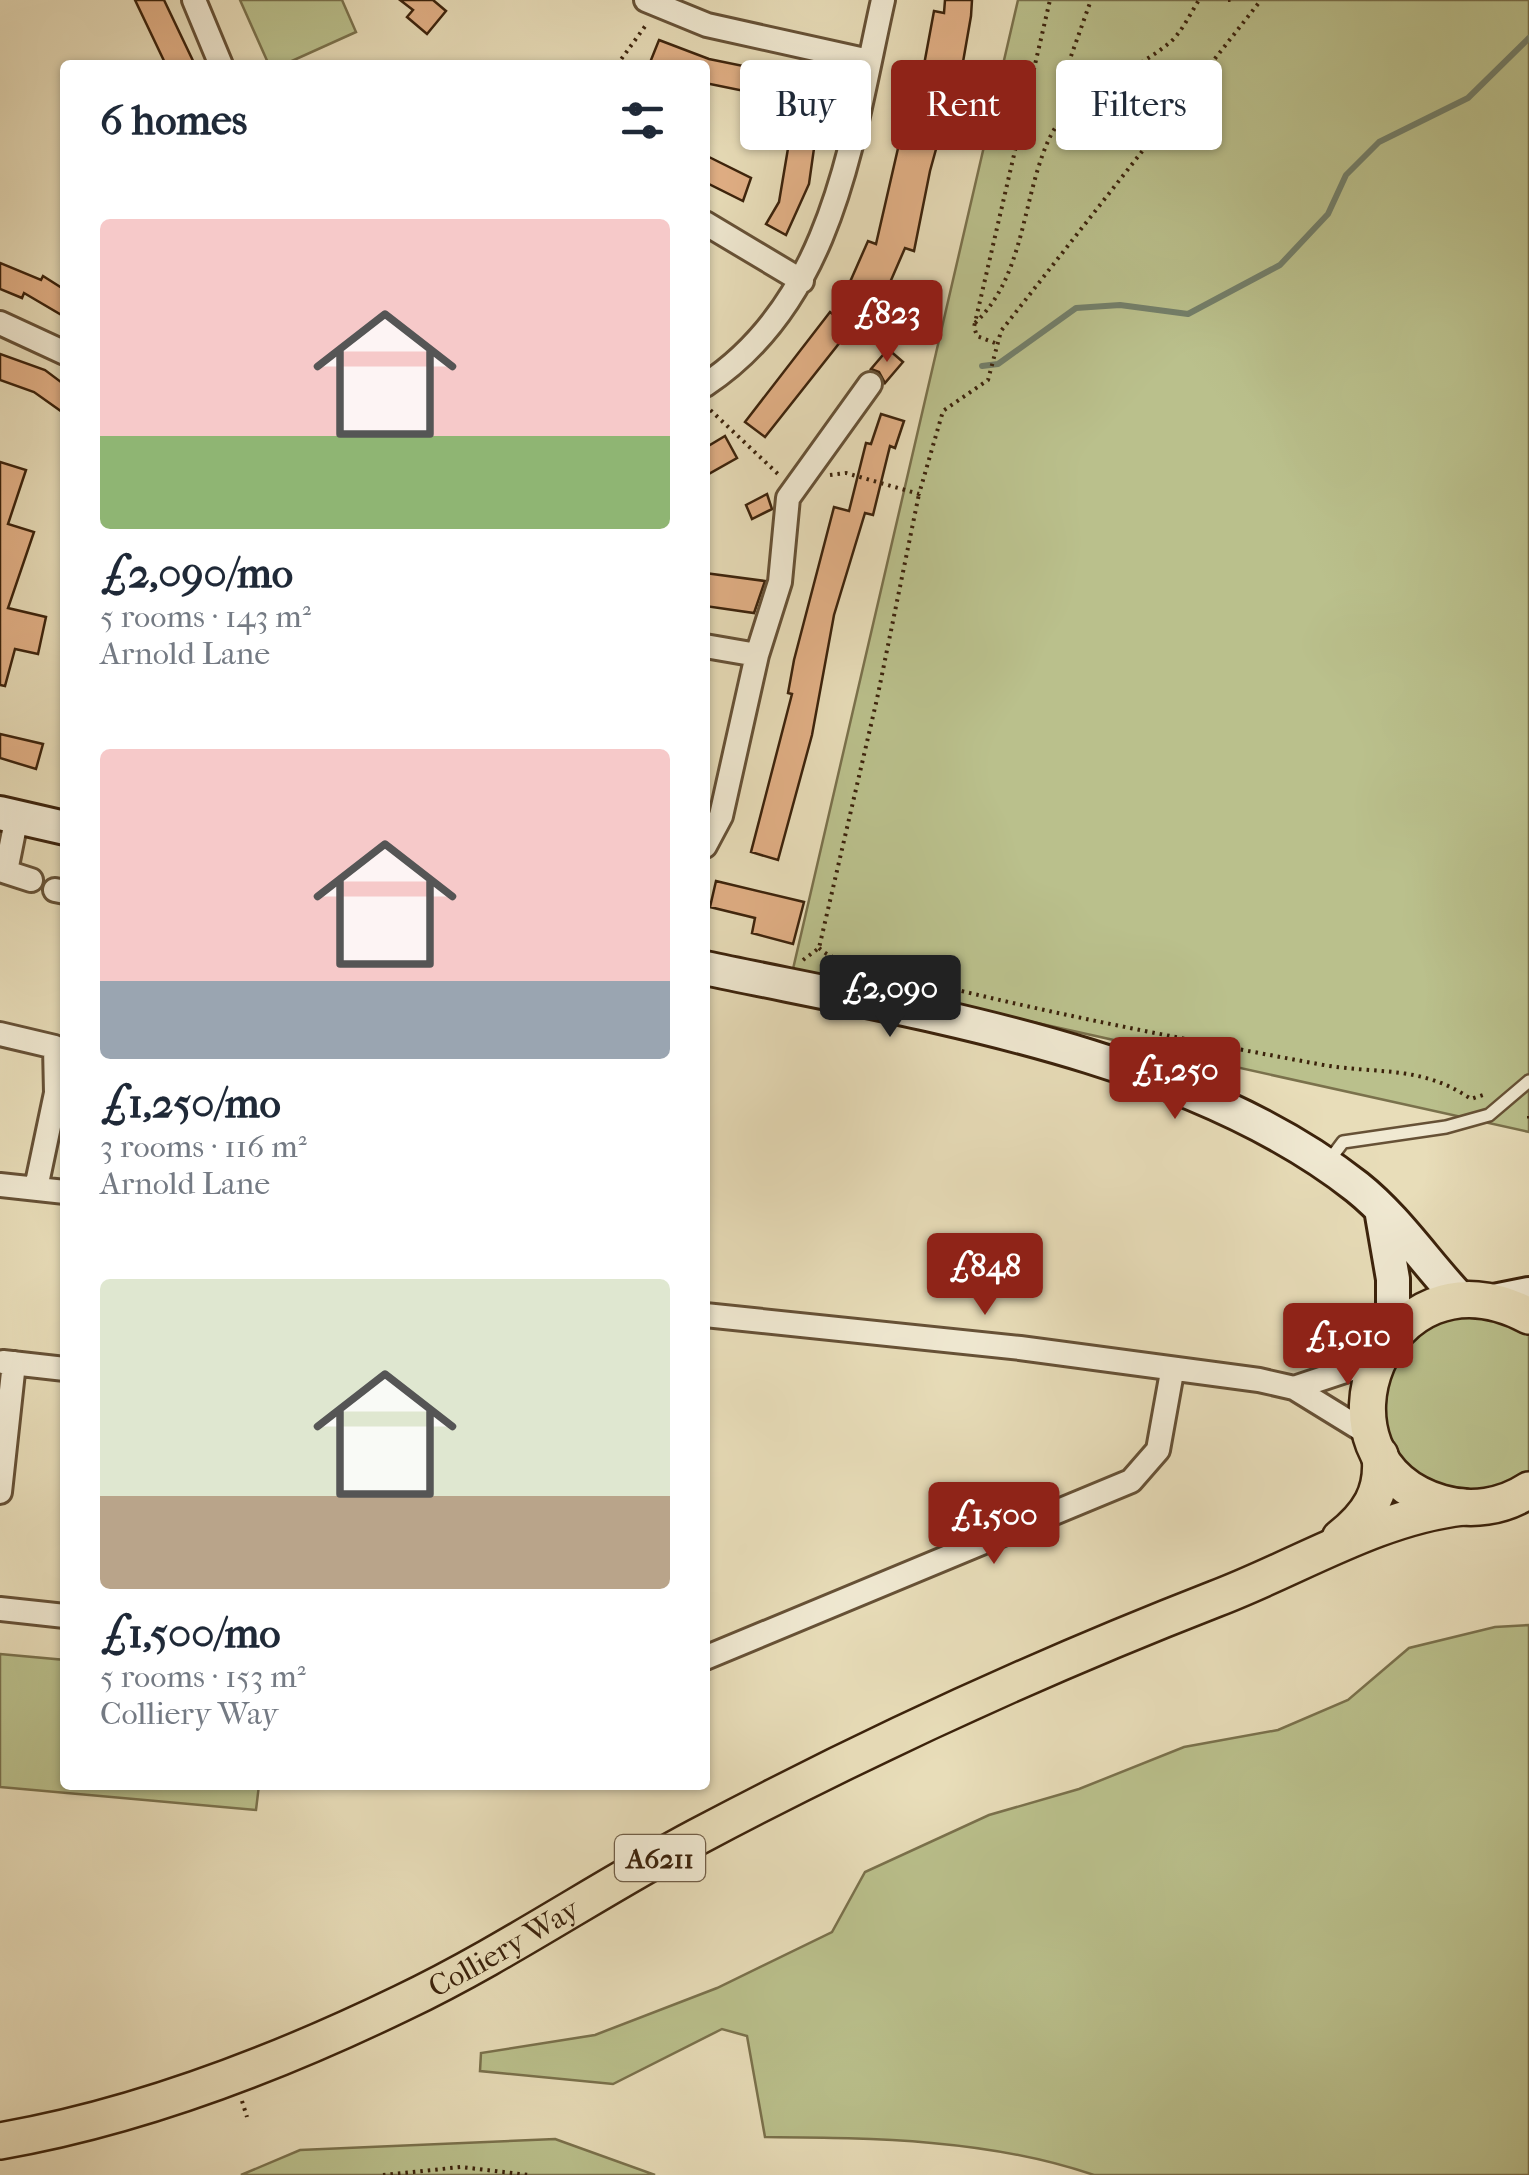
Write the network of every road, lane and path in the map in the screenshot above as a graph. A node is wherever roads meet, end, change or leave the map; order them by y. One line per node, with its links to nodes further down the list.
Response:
1 (194, 0): 8 (street)
2 (883, 0): 11 (street)
3 (1050, 0): 19 (path)
4 (1091, 0): 12 (path)
5 (1199, 0): 13 (path)
6 (1260, 0): 20 (path)
7 (651, 4): 9 (path); 10 (street)
8 (219, 60)
9 (620, 60)
10 (865, 60)
11 (870, 60)
12 (1070, 60)
13 (1142, 60)
14 (1056, 130): 19 (path)
15 (847, 150): 17 (street)
16 (710, 225): 17 (street)
17 (802, 281): 22 (street)
18 (0, 323): 21 (street)
19 (975, 323): 20 (path)
20 (995, 343): 26 (path)
21 (60, 351)
22 (710, 381)
23 (870, 384): 25 (street)
24 (710, 409): 25 (path)
25 (797, 482): 26 (path); 28 (street)
26 (918, 494): 34 (path)
27 (710, 647): 28 (street)
28 (757, 656): 31 (street)
29 (8, 814): 30 (street); 32 (street)
30 (60, 827)
31 (710, 837)
32 (3, 871): 33 (street)
33 (31, 880)
34 (819, 948): 35 (path); 40 (path)
35 (803, 960)
36 (710, 969): 41 (street)
37 (0, 1034): 38 (street)
38 (60, 1049): 43 (street)
39 (1529, 1081): 41 (lane)
40 (1492, 1092)
41 (1326, 1166): 45 (street)
42 (0, 1185): 43 (street)
43 (36, 1188): 44 (street)
44 (60, 1191)
45 (1381, 1209): 47 (street); 50 (street)
46 (1529, 1294): 47 (street)
47 (1477, 1300): 48 (main road); 50 (main road)
48 (1529, 1316)
49 (710, 1317): 53 (street)
50 (1384, 1347): 54 (street); 55 (main road, Colliery Way)
51 (7, 1362): 52 (street); 57 (street)
52 (60, 1368)
53 (1172, 1372): 54 (street); 62 (street)
54 (1294, 1388): 55 (street)
55 (1376, 1446): 58 (main road); 59 (main road, Colliery Way / A6211)
56 (1529, 1490): 58 (main road, Colliery Way)
57 (0, 1492)
58 (1463, 1507): 59 (main road, Colliery Way / A6211)
59 (1316, 1558): 65 (main road, Colliery Way / A6211)
60 (0, 1609): 61 (street)
61 (60, 1615)
62 (710, 1656)
63 (239, 2092): 64 (path)
64 (247, 2117)
65 (0, 2141)
66 (384, 2175): 67 (path)
67 (529, 2175)

